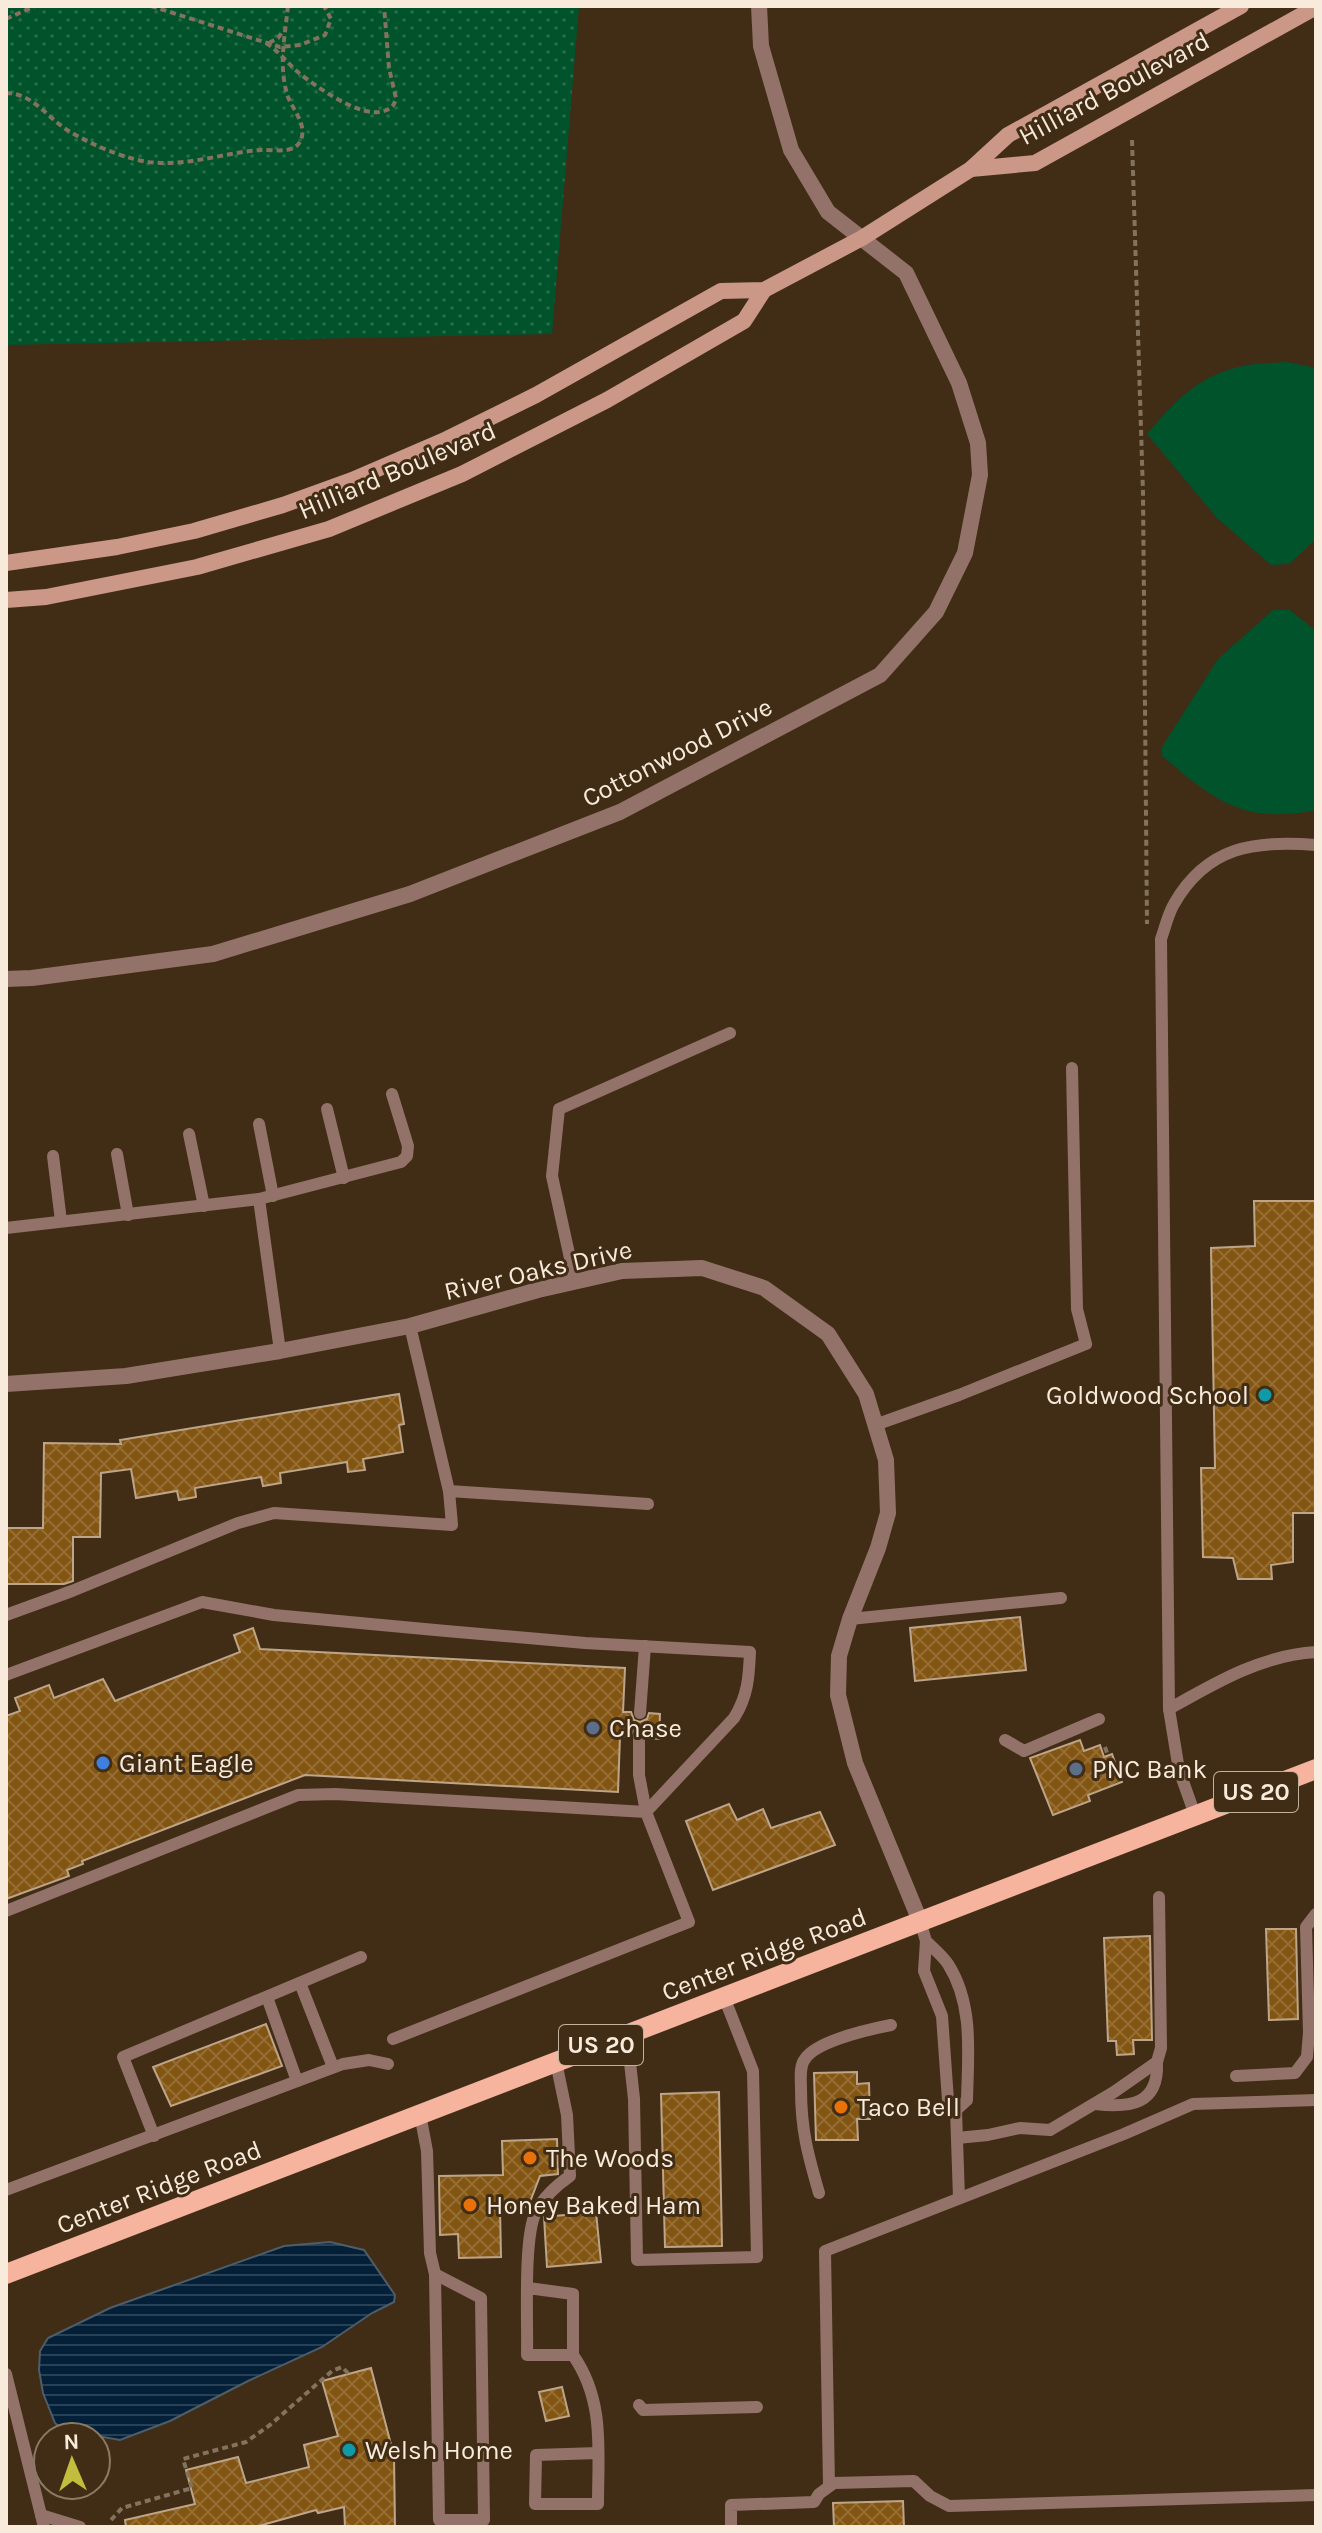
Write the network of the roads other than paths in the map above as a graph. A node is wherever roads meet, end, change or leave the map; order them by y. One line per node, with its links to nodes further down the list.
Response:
1 (759, 6): 5 (street, Cottonwood Drive)
2 (1241, 6): 4 (main road, Hilliard Boulevard)
3 (1316, 7): 4 (main road, Hilliard Boulevard)
4 (971, 169): 5 (main road, Hilliard Boulevard)
5 (862, 238): 6 (main road, Hilliard Boulevard); 10 (street, Cottonwood Drive)
6 (764, 290): 7 (main road, Hilliard Boulevard); 8 (main road, Hilliard Boulevard)
7 (6, 563)
8 (6, 600)
9 (1316, 845): 39 (lane)
10 (6, 979)
11 (730, 1033): 26 (lane)
12 (1072, 1068): 30 (lane)
13 (392, 1094): 19 (lane)
14 (327, 1109): 19 (lane)
15 (259, 1124): 20 (lane)
16 (189, 1134): 22 (lane)
17 (117, 1154): 23 (lane)
18 (53, 1156): 24 (lane)
19 (344, 1178): 20 (lane)
20 (273, 1196): 21 (lane)
21 (259, 1199): 22 (lane); 28 (lane)
22 (204, 1206): 23 (lane)
23 (128, 1215): 24 (lane)
24 (61, 1221): 25 (lane)
25 (6, 1228)
26 (575, 1281): 27 (street, River Oaks Drive); 30 (street, River Oaks Drive)
27 (410, 1326): 28 (street, River Oaks Drive); 31 (lane)
28 (280, 1351): 29 (street, River Oaks Drive)
29 (6, 1384)
30 (875, 1425): 35 (street, River Oaks Drive)
31 (449, 1491): 32 (lane); 34 (lane)
32 (648, 1504)
33 (1061, 1598): 35 (lane)
34 (6, 1615)
35 (850, 1619): 50 (street, River Oaks Drive)
36 (645, 1646): 38 (lane); 40 (lane); 45 (lane)
37 (1316, 1652): 39 (lane)
38 (6, 1675)
39 (1169, 1709): 46 (lane)
40 (640, 1713)
41 (1099, 1719): 43 (lane)
42 (639, 1737): 45 (lane)
43 (1005, 1740)
44 (1316, 1769): 46 (main road, Center Ridge Road / US 20)
45 (646, 1812): 48 (lane); 58 (lane)
46 (1195, 1815): 50 (main road, Center Ridge Road / US 20)
47 (1159, 1897): 60 (lane)
48 (6, 1911)
49 (1316, 1914): 63 (lane)
50 (920, 1921): 51 (lane); 55 (main road, Center Ridge Road / US 20)
51 (926, 1941): 67 (lane); 67 (lane)
52 (361, 1957): 53 (lane)
53 (300, 1983): 54 (lane); 62 (lane)
54 (267, 1997): 64 (lane); 69 (lane)
55 (724, 1997): 57 (main road, Center Ridge Road / US 20); 57 (lane)
56 (891, 2025): 72 (lane)
57 (627, 2035): 59 (main road, Center Ridge Road / US 20)
58 (393, 2039)
59 (556, 2062): 68 (main road, Center Ridge Road / US 20); 76 (lane)
60 (1157, 2062): 66 (lane); 66 (lane)
61 (388, 2064): 62 (lane)
62 (333, 2067): 64 (lane)
63 (1236, 2076)
64 (297, 2081): 69 (lane)
65 (1316, 2100): 73 (lane)
66 (1095, 2104): 70 (lane)
67 (956, 2110): 70 (lane)
68 (420, 2114): 74 (main road, Center Ridge Road / US 20); 75 (lane)
69 (154, 2136): 71 (lane)
70 (957, 2138): 73 (lane)
71 (6, 2190)
72 (819, 2193)
73 (959, 2198): 82 (lane)
74 (6, 2274)
75 (435, 2274): 75 (lane)
76 (528, 2288): 77 (lane); 77 (lane)
77 (573, 2355): 81 (lane)
78 (6, 2374): 84 (lane)
79 (639, 2405): 80 (lane)
80 (757, 2407)
81 (598, 2453): 81 (lane)
82 (829, 2486): 83 (lane); 86 (lane)
83 (1316, 2495)
84 (43, 2521): 85 (lane)
85 (80, 2527)
86 (731, 2527)

